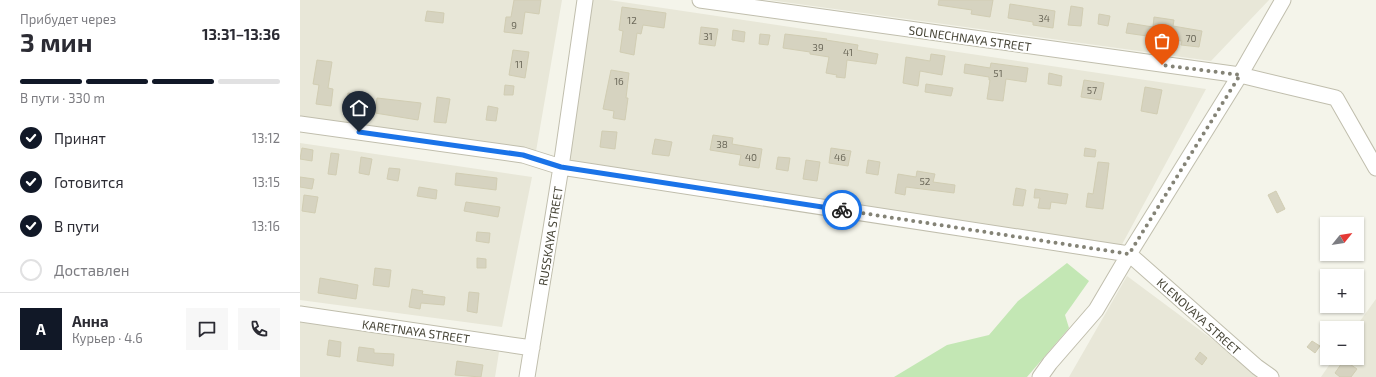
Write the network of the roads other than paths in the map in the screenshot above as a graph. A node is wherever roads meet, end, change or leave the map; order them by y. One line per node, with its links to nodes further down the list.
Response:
1 (585, 0): 6 (street, RUSSKAYA STREET)
2 (700, 0): 4 (street, SOLNECHNAYA STREET)
3 (1283, 0): 4 (street)
4 (1240, 75): 7 (street, SOLNECHNAYA STREET); 8 (street)
5 (300, 124): 6 (street)
6 (561, 167): 8 (street); 10 (street, RUSSKAYA STREET)
7 (1376, 168)
8 (1129, 254): 12 (street); 13 (street, KLENOVAYA STREET)
9 (300, 314): 10 (street, KARETNAYA STREET)
10 (532, 348): 11 (street, RUSSKAYA STREET)
11 (527, 377)
12 (1040, 377)
13 (1271, 377)

